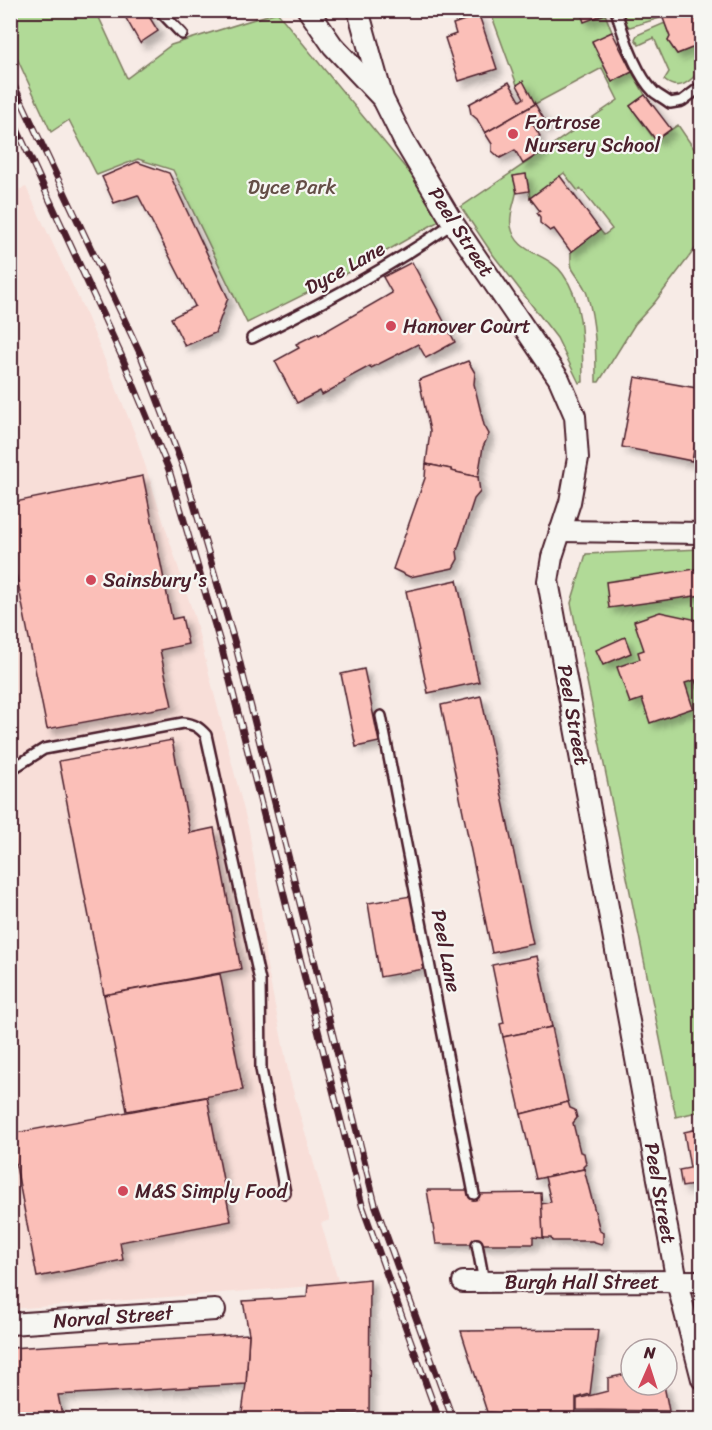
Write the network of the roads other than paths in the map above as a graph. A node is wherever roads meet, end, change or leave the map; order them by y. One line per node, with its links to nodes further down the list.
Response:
1 (159, 10): 5 (lane)
2 (308, 10): 7 (street)
3 (358, 10): 7 (street)
4 (616, 10): 6 (lane)
5 (182, 34)
6 (702, 86)
7 (383, 99): 8 (street, Peel Street)
8 (453, 223): 9 (lane, Dyce Lane); 10 (street, Peel Street)
9 (252, 338)
10 (560, 531): 11 (street); 20 (street, Peel Street)
11 (702, 533)
12 (381, 716): 15 (lane, Peel Lane)
13 (10, 771): 14 (lane)
14 (285, 1193)
15 (474, 1194)
16 (477, 1244): 19 (lane)
17 (702, 1281): 20 (street, Burgh Hall Street)
18 (463, 1282): 19 (street, Burgh Hall Street)
19 (484, 1282): 20 (street, Burgh Hall Street)
20 (677, 1282): 23 (street, Peel Street)
21 (215, 1310): 22 (street, Norval Street)
22 (10, 1324)
23 (702, 1379)

